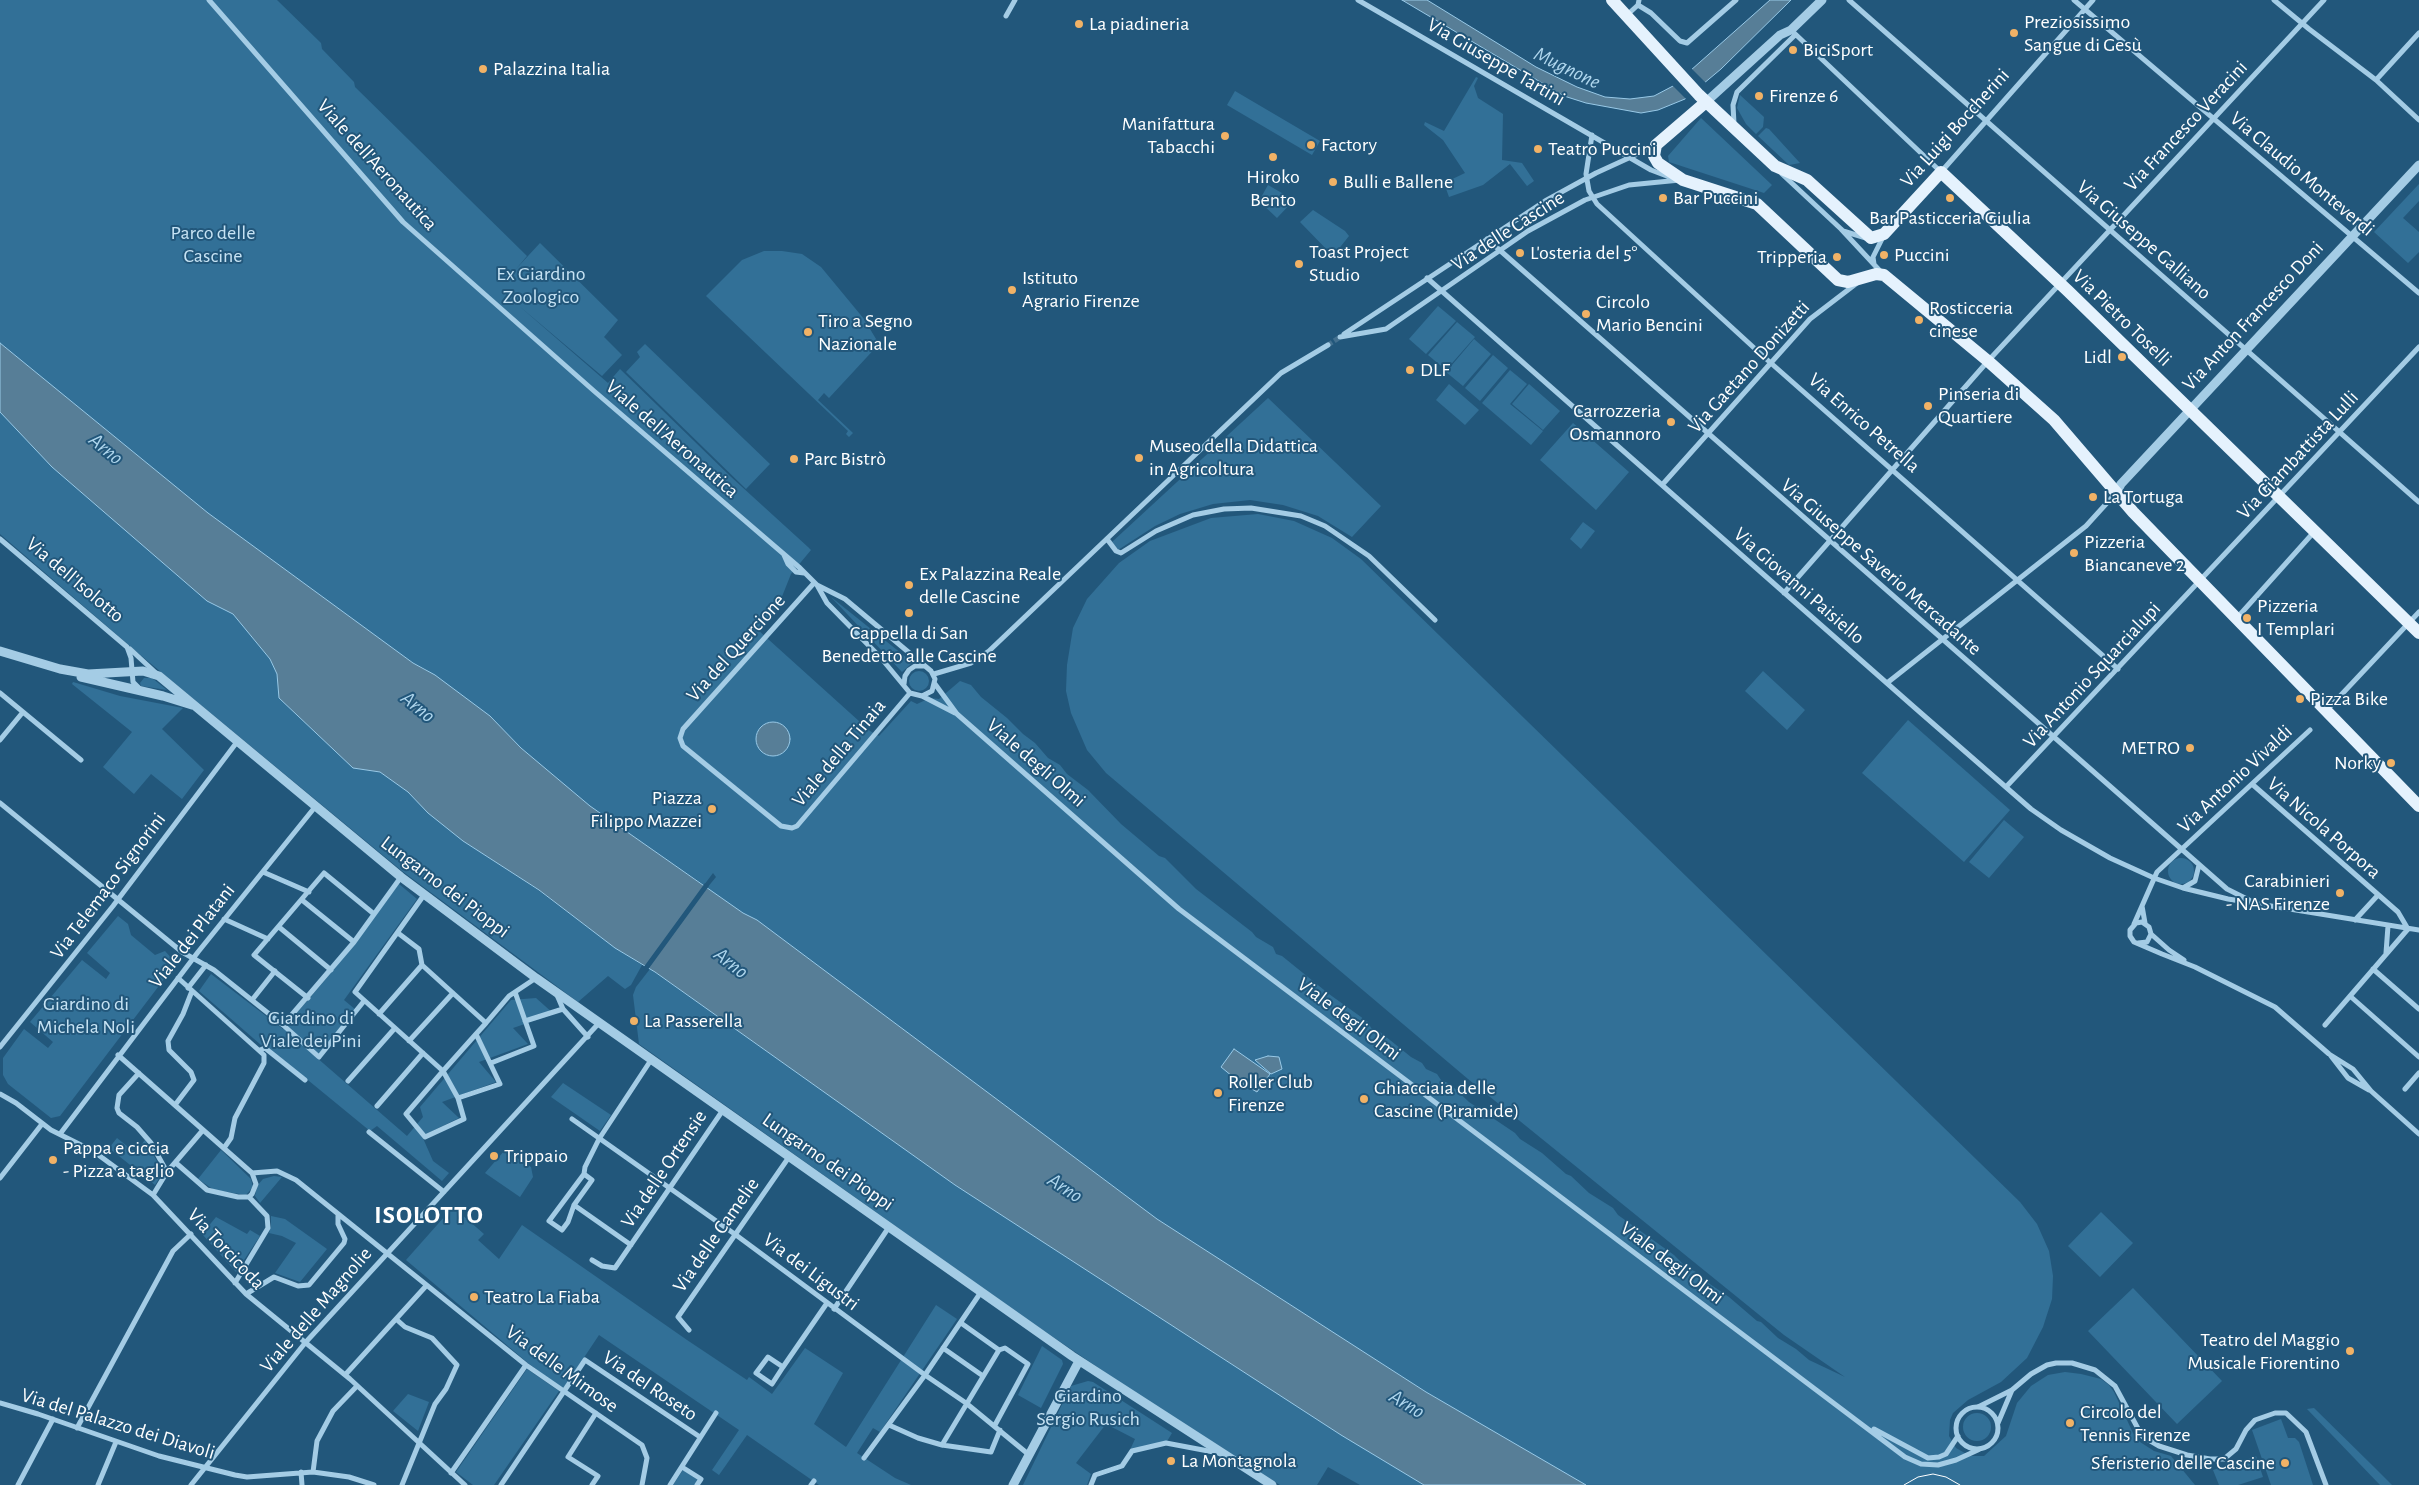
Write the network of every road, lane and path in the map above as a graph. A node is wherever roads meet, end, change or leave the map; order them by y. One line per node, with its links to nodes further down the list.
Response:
1 (209, 0): 66 (street, Viale dell'Aeronautica)
2 (1015, 0): 14 (street)
3 (1358, 0): 25 (street, Via Giuseppe Tartini)
4 (1612, 0): 15 (main road)
5 (1736, 0): 12 (street)
6 (1822, 0): 17 (street)
7 (1849, 0): 23 (street, Via Giuseppe Galliano)
8 (2074, 0): 13 (street, Via Claudio Monteverdi)
9 (2093, 0): 13 (street, Via Luigi Boccherini)
10 (2274, 0): 16 (street)
11 (2324, 0): 16 (street, Via Francesco Veracini)
12 (1638, 3): 15 (street)
13 (2084, 9): 21 (street, Via Claudio Monteverdi); 23 (street, Via Luigi Boccherini)
14 (1006, 16)
15 (1626, 16): 20 (main road)
16 (2302, 24): 19 (street); 21 (street, Via Francesco Veracini)
17 (1793, 33): 20 (street); 24 (street); 30 (street, Via Pietro Toselli)
18 (2419, 33): 19 (street)
19 (2376, 80): 22 (street)
20 (1703, 98): 24 (main road); 26 (main road)
21 (2213, 118): 35 (street, Via Francesco Veracini); 37 (street, Via Claudio Monteverdi)
22 (2419, 120)
23 (1985, 122): 30 (street, Via Luigi Boccherini); 35 (street, Via Giuseppe Galliano)
24 (1736, 130): 29 (main road)
25 (1592, 135): 27 (street, Via Giuseppe Tartini); 31 (street)
26 (1656, 145): 27 (street, Via delle Cascine); 32 (main road)
27 (1631, 157): 31 (street, Via delle Cascine); 32 (street, Via Giuseppe Tartini)
28 (2419, 165): 37 (street, Via Anton Francesco Doni)
29 (1775, 166): 34 (street); 38 (main road)
30 (1941, 172): 36 (main road, Via Luigi Boccherini); 44 (main road, Via Pietro Toselli)
31 (1586, 178): 33 (street); 39 (street, Via delle Cascine)
32 (1683, 180): 33 (street, Via delle Cascine); 43 (main road)
33 (1592, 197): 40 (street, Via delle Cascine); 51 (street, Via Enrico Petrella)
34 (1841, 229): 38 (street); 41 (street)
35 (2109, 230): 44 (street, Via Francesco Veracini); 49 (street, Via Giuseppe Galliano)
36 (1884, 234): 38 (main road); 41 (street)
37 (2352, 237): 46 (street, Via Claudio Monteverdi); 49 (street, Via Anton Francesco Doni)
38 (1871, 238)
39 (1487, 239): 40 (street, Via Giuseppe Saverio Mercadante); 42 (street, Via delle Cascine)
40 (1500, 251): 45 (street, Via delle Cascine); 54 (street, Via Giuseppe Saverio Mercadante)
41 (1879, 270): 43 (main road); 50 (main road)
42 (1427, 278): 45 (street, Via delle Cascine); 45 (street, Via delle Cascine)
43 (1865, 278): 51 (street, Via Gaetano Donizetti)
44 (2059, 284): 50 (street, Via Francesco Veracini); 52 (main road, Via Pietro Toselli)
45 (1441, 292): 56 (street, Via Giovanni Paisiello)
46 (2419, 293)
47 (1328, 346): 62 (street)
48 (2419, 347): 53 (street, Via Giambattista Lulli)
49 (2245, 349): 52 (street, Via Anton Francesco Doni); 53 (street, Via Giuseppe Galliano)
50 (1988, 361): 55 (street, Via Francesco Veracini); 57 (main road)
51 (1771, 362): 54 (street, Via Gaetano Donizetti); 55 (street, Via Enrico Petrella)
52 (2190, 410): 57 (street, Via Anton Francesco Doni); 58 (main road, Via Pietro Toselli)
53 (2340, 432): 58 (street, Via Giambattista Lulli); 59 (street, Via Giuseppe Galliano)
54 (1707, 435): 56 (street, Via Gaetano Donizetti); 63 (street, Via Giuseppe Saverio Mercadante)
55 (1893, 469): 63 (street, Via Francesco Veracini); 64 (street, Via Enrico Petrella)
56 (1662, 485): 67 (street, Via Giovanni Paisiello)
57 (2116, 493): 64 (street); 65 (main road)
58 (2280, 497): 60 (main road, Via Pietro Toselli); 65 (street, Via Giambattista Lulli)
59 (2419, 502)
60 (2315, 532): 69 (street); 71 (main road, Via Pietro Toselli)
61 (0, 539): 74 (street, Via dell'Isolotto)
62 (1107, 539): 70 (street); 80 (street)
63 (1830, 541): 67 (street, Via Francesco Veracini); 73 (street, Via Giuseppe Saverio Mercadante)
64 (2018, 580): 73 (street); 78 (street, Via Enrico Petrella)
65 (2199, 582): 69 (main road); 78 (street, Via Antonio Squarcialupi)
66 (816, 584): 76 (street); 83 (street); 103 (street, Via del Quercione)
67 (1784, 593): 82 (street, Via Giovanni Paisiello)
68 (2419, 612): 71 (street)
69 (2236, 619): 90 (main road)
70 (1435, 620)
71 (2410, 624): 72 (main road, Via Pietro Toselli); 90 (street)
72 (2419, 633)
73 (1941, 639): 82 (street); 94 (street, Via Giuseppe Saverio Mercadante)
74 (127, 647): 79 (street, Via dell'Isolotto); 81 (street, Via dell'Isolotto)
75 (0, 651): 77 (street)
76 (923, 666): 80 (street); 83 (street)
77 (60, 669): 79 (street); 85 (street, Via dell'Isolotto)
78 (2118, 669): 94 (street, Via Antonio Squarcialupi)
79 (132, 671): 81 (street, Via dell'Isolotto); 85 (street, Via dell'Isolotto)
80 (934, 674): 84 (street)
81 (159, 676): 89 (street, Via dell'Isolotto)
82 (1887, 683): 99 (street, Via Giovanni Paisiello)
83 (904, 684): 86 (street)
84 (935, 684): 88 (street); 92 (street, Viale degli Olmi)
85 (151, 693): 89 (street, Via dell'Isolotto)
86 (910, 693): 88 (street); 103 (street, Viale della Tinaia)
87 (0, 694): 91 (street)
88 (922, 696): 92 (street, Viale degli Olmi)
89 (197, 707): 96 (street, Via dell'Isolotto)
90 (2326, 711): 101 (main road)
91 (23, 712): 95 (street); 97 (street)
92 (957, 714): 234 (street, Viale degli Olmi)
93 (2310, 730): 98 (street, Via Antonio Vivaldi)
94 (2054, 737): 99 (street, Via Antonio Squarcialupi); 104 (street, Via Giuseppe Saverio Mercadante)
95 (0, 740)
96 (237, 742): 102 (street, Via dell'Isolotto); 113 (street, Via Telemaco Signorini)
97 (81, 760)
98 (2252, 784): 104 (street, Via Antonio Vivaldi); 111 (street, Via Nicola Porpora)
99 (2006, 787): 108 (street, Via Giovanni Paisiello)
100 (0, 804): 113 (street)
101 (2419, 806)
102 (315, 807): 106 (street, Viale dei Platani); 107 (street, Lungarno dei Pioppi)
103 (789, 828)
104 (2181, 850): 105 (street, Via Giuseppe Saverio Mercadante); 108 (street)
105 (2199, 864): 109 (street); 115 (street, Via Giuseppe Saverio Mercadante)
106 (262, 872): 110 (street); 118 (street, Viale dei Platani)
107 (401, 877): 112 (street, Lungarno dei Pioppi); 117 (street)
108 (2154, 878): 109 (street, Via Giovanni Paisiello); 116 (street)
109 (2183, 888): 115 (street, Via Giovanni Paisiello)
110 (309, 892): 114 (street); 117 (street)
111 (2378, 894): 119 (street, Via Nicola Porpora); 124 (street, Via Nicola Porpora)
112 (424, 895): 126 (street); 140 (street, Lungarno dei Pioppi)
113 (118, 899): 132 (street); 161 (street, Via Telemaco Signorini)
114 (302, 900): 123 (street); 129 (street)
115 (2264, 904): 119 (street)
116 (2142, 905): 120 (street); 121 (street)
117 (374, 914): 129 (street)
118 (224, 919): 128 (street); 132 (street, Viale dei Platani)
119 (2355, 920): 122 (street)
120 (2145, 923): 121 (street); 127 (street)
121 (2134, 924): 130 (street)
122 (2388, 926): 124 (street); 131 (street)
123 (279, 927): 128 (street); 137 (street)
124 (2408, 929): 125 (street); 131 (street)
125 (2419, 930)
126 (398, 933): 134 (street); 148 (street)
127 (2151, 934): 130 (street); 135 (street)
128 (268, 939): 138 (street)
129 (354, 942): 137 (street)
130 (2138, 944): 135 (street)
131 (2386, 954): 136 (street)
132 (192, 959): 133 (street); 139 (street, Viale dei Platani)
133 (206, 965): 141 (street); 147 (street)
134 (422, 965): 144 (street); 151 (street)
135 (2195, 967): 164 (street)
136 (2373, 969): 145 (street); 150 (street)
137 (332, 970): 146 (street)
138 (275, 971): 146 (street); 147 (street)
139 (178, 978): 141 (street); 165 (street, Viale dei Platani)
140 (536, 978): 142 (street); 143 (street, Lungarno dei Pioppi)
141 (190, 989): 162 (street); 178 (street)
142 (515, 992): 152 (street); 153 (street)
143 (556, 992): 149 (street); 154 (street, Lungarno dei Pioppi)
144 (453, 993): 153 (street); 160 (street)
145 (2350, 996): 156 (street); 166 (street)
146 (308, 998): 155 (street)
147 (252, 1000): 155 (street)
148 (364, 1001): 151 (street); 155 (street)
149 (563, 1009): 152 (street); 159 (street)
150 (2419, 1009)
151 (379, 1014): 157 (street)
152 (525, 1021): 168 (street)
153 (486, 1023): 158 (street)
154 (600, 1024): 159 (street, Viale delle Magnolie); 167 (street, Lungarno dei Pioppi)
155 (283, 1025)
156 (2324, 1025)
157 (395, 1028): 160 (street); 173 (street)
158 (476, 1034): 168 (street); 169 (street)
159 (588, 1037): 196 (street, Viale delle Magnolie)
160 (409, 1041): 163 (street)
161 (0, 1047)
162 (260, 1050): 172 (street); 188 (street)
163 (423, 1053): 169 (street); 179 (street)
164 (2329, 1054): 175 (street); 175 (street)
165 (118, 1055): 170 (street); 185 (street, Viale dei Platani)
166 (2419, 1057)
167 (651, 1060): 180 (street, Lungarno dei Pioppi); 187 (street)
168 (491, 1063): 177 (street)
169 (443, 1072): 177 (street); 177 (street)
170 (139, 1073): 178 (street); 191 (street)
171 (2419, 1073): 174 (street)
172 (305, 1080)
173 (348, 1081)
174 (2405, 1089)
175 (2371, 1091): 186 (street)
176 (0, 1094): 182 (street, Via Torcicoda)
177 (458, 1098)
178 (175, 1105): 183 (street)
179 (377, 1106)
180 (723, 1110): 189 (street, Lungarno dei Pioppi); 195 (street, Via delle Ortensie)
181 (572, 1119): 187 (street, Via dei Ligustri)
182 (42, 1124): 185 (street, Via Torcicoda); 194 (street)
183 (203, 1130): 188 (street); 190 (street)
184 (369, 1132): 196 (street)
185 (60, 1134): 197 (street, Via Torcicoda)
186 (2419, 1134)
187 (599, 1139): 193 (street); 195 (street, Via dei Ligustri)
188 (224, 1148): 192 (street)
189 (789, 1157): 201 (street, Lungarno dei Pioppi); 203 (street, Via delle Camelie)
190 (176, 1163): 191 (street); 198 (street)
191 (167, 1172): 197 (street)
192 (252, 1173): 198 (street); 200 (street, Via delle Mimose)
193 (584, 1174): 199 (street); 199 (street)
194 (0, 1178)
195 (670, 1187): 203 (street, Via dei Ligustri); 204 (street, Via delle Ortensie)
196 (444, 1192): 205 (street, Viale delle Magnolie)
197 (153, 1195): 202 (street, Via Torcicoda)
198 (249, 1197): 207 (street)
199 (574, 1205): 204 (street, Via delle Ortensie)
200 (338, 1215): 205 (street, Via delle Mimose); 210 (street)
201 (889, 1227): 209 (street, Lungarno dei Pioppi); 212 (street)
202 (191, 1234): 207 (street, Via Torcicoda); 238 (street)
203 (736, 1235): 211 (street, Via dei Ligustri); 215 (street, Via delle Camelie)
204 (631, 1245): 206 (street, Via delle Ortensie)
205 (386, 1254): 208 (street, Via delle Mimose); 216 (street, Viale delle Magnolie)
206 (592, 1260)
207 (235, 1283): 210 (street, Via Torcicoda)
208 (426, 1286): 213 (street); 220 (street, Via delle Mimose)
209 (982, 1292): 214 (street); 219 (street, Lungarno dei Pioppi)
210 (246, 1294): 216 (street, Via Torcicoda)
211 (826, 1303): 212 (street, Via dei Ligustri); 221 (street)
212 (834, 1309): 223 (street, Via dei Ligustri)
213 (396, 1319): 222 (street); 243 (street)
214 (960, 1323): 217 (street); 218 (street)
215 (690, 1330)
216 (305, 1342): 222 (street, Via Torcicoda); 250 (street, Viale delle Magnolie)
217 (943, 1348): 223 (street); 224 (street)
218 (999, 1350): 224 (street); 237 (street)
219 (1079, 1361): 246 (street, Lungarno dei Pioppi); 247 (street)
220 (526, 1364): 227 (street, Via delle Mimose); 253 (street)
221 (783, 1367): 221 (street)
222 (345, 1375): 225 (street, Via Torcicoda)
223 (925, 1375): 229 (street, Via dei Ligustri); 235 (street)
224 (983, 1376): 229 (street)
225 (357, 1386): 243 (street, Via Torcicoda); 252 (street)
226 (2012, 1390): 230 (street); 236 (street); 269 (street)
227 (564, 1392): 231 (street, Via delle Mimose); 241 (street, Via del Roseto); 261 (street)
228 (0, 1403): 233 (street, Via del Palazzo dei Diavoli)
229 (966, 1403): 237 (street, Via dei Ligustri); 244 (street)
230 (1978, 1407): 236 (street); 240 (street)
231 (596, 1413): 262 (street); 263 (street, Via delle Mimose)
232 (716, 1413): 241 (street, Via del Roseto)
233 (53, 1420): 238 (street, Via del Palazzo dei Diavoli); 254 (street)
234 (1856, 1420): 240 (street, Viale degli Olmi); 245 (street, Viale degli Olmi)
235 (889, 1424): 244 (street); 248 (street)
236 (1997, 1424): 245 (street)
237 (995, 1425): 239 (street, Via dei Ligustri)
238 (77, 1428): 242 (street, Via del Palazzo dei Diavoli)
239 (1000, 1430): 244 (street); 247 (street, Via dei Ligustri)
240 (1958, 1436): 245 (street)
241 (700, 1437): 249 (street)
242 (116, 1442): 250 (street, Via del Palazzo dei Diavoli); 255 (street)
243 (419, 1443): 253 (street, Via Torcicoda); 259 (street)
244 (942, 1445)
245 (1980, 1449)
246 (1223, 1453): 267 (street); 268 (street, Lungarno dei Pioppi)
247 (1028, 1454): 266 (street)
248 (864, 1458)
249 (682, 1467): 264 (street); 265 (street)
250 (205, 1468): 251 (street, Via del Palazzo dei Diavoli); 256 (street, Viale delle Magnolie)
251 (301, 1472): 252 (street, Via del Palazzo dei Diavoli); 257 (street)
252 (313, 1472): 258 (street, Via del Palazzo dei Diavoli)
253 (451, 1473): 260 (street, Via Torcicoda)
254 (18, 1485)
255 (98, 1485)
256 (191, 1485)
257 (302, 1485)
258 (374, 1485)
259 (402, 1485)
260 (465, 1485)
261 (501, 1485)
262 (592, 1485)
263 (642, 1485)
264 (670, 1485)
265 (697, 1485)
266 (1013, 1485)
267 (1091, 1485)
268 (1272, 1485)
269 (2326, 1485)

